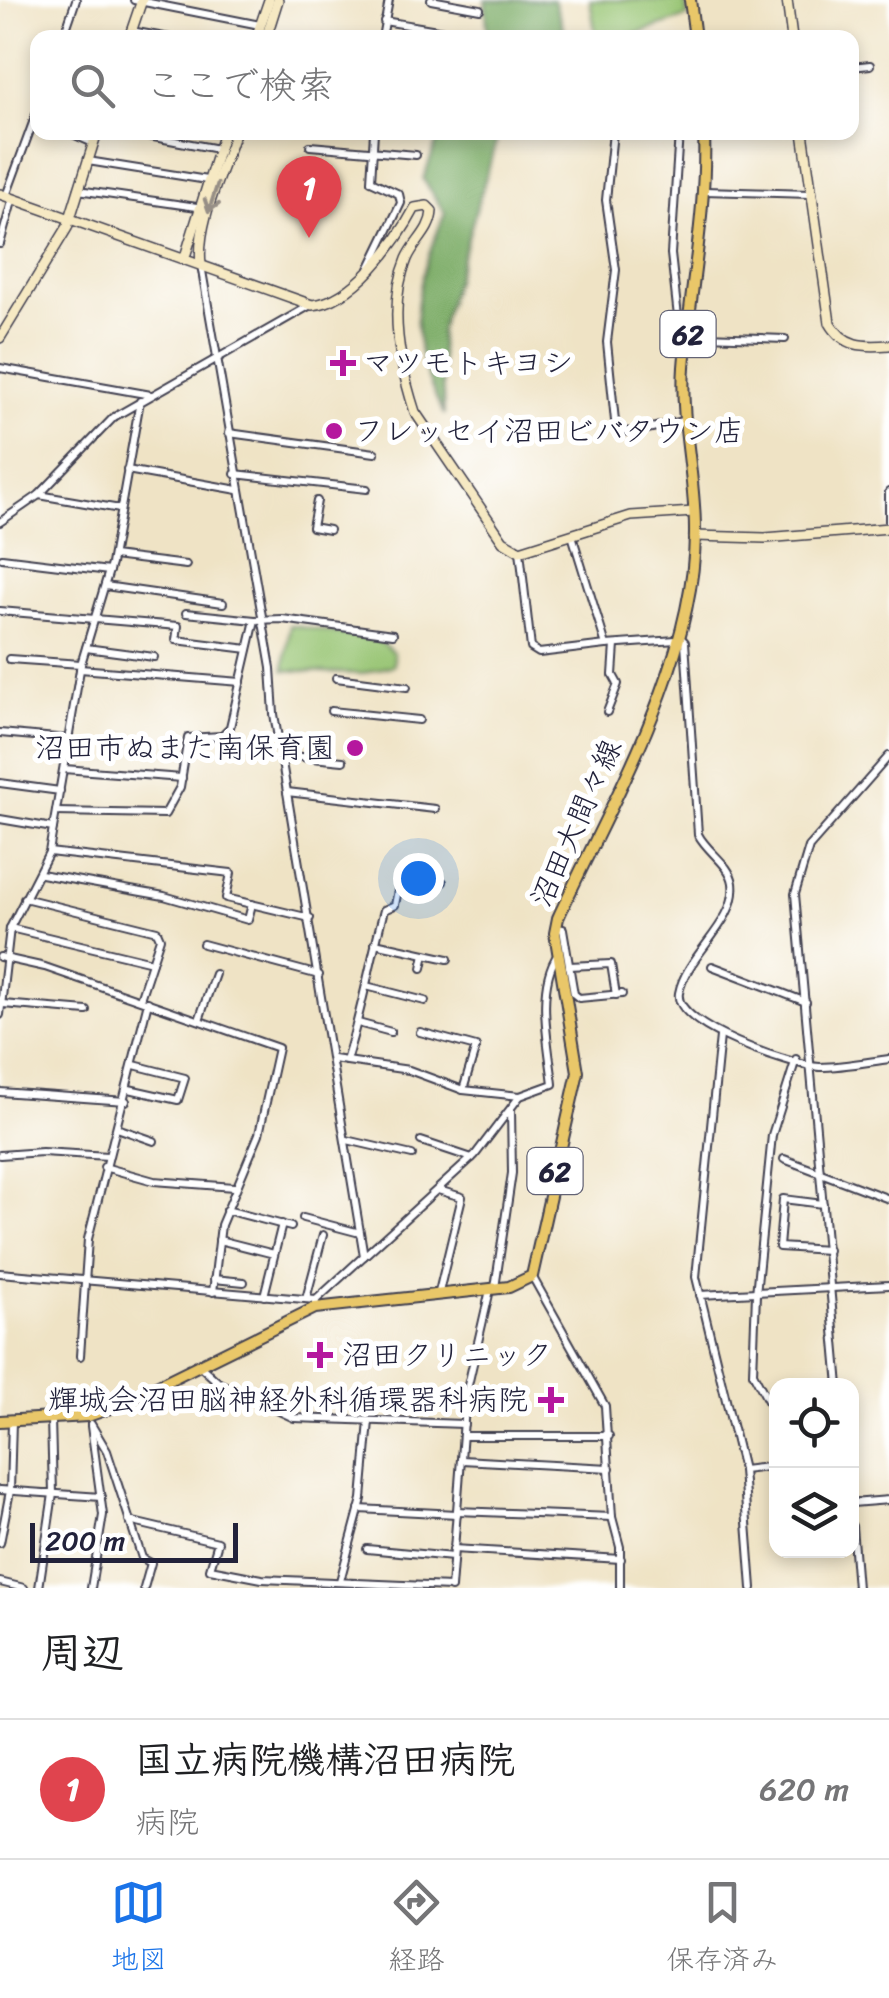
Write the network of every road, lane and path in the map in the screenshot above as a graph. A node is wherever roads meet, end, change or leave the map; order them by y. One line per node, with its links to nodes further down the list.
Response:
1 (76, 0): 12 (street)
2 (269, 0): 11 (street)
3 (278, 0): 15 (street)
4 (390, 0): 10 (street)
5 (431, 0): 9 (street)
6 (690, 0): 18 (main road)
7 (787, 0): 19 (street)
8 (139, 1): 11 (street); 13 (street)
9 (480, 8)
10 (384, 21): 16 (street); 17 (street)
11 (260, 26): 14 (street)
12 (66, 30)
13 (131, 30)
14 (259, 30)
15 (269, 30)
16 (383, 30)
17 (437, 30)
18 (694, 30)
19 (791, 30)
20 (870, 65): 21 (street)
21 (859, 66)
22 (30, 135): 41 (street)
23 (94, 140): 36 (street)
24 (170, 140): 33 (street)
25 (221, 140): 33 (street)
26 (232, 140): 46 (street, one-way to 46)
27 (374, 140): 34 (street)
28 (612, 140): 57 (street)
29 (678, 140): 49 (street)
30 (704, 140): 39 (main road, 沼田大間々線 / 62)
31 (804, 140): 40 (street)
32 (310, 146): 34 (street)
33 (218, 149): 37 (street)
34 (374, 150): 35 (street); 47 (street)
35 (416, 155)
36 (87, 160): 37 (street); 38 (street)
37 (207, 180): 42 (street)
38 (76, 190): 42 (street); 43 (street)
39 (704, 190): 40 (street); 49 (main road, 沼田大間々線 / 62)
40 (810, 194): 52 (street)
41 (6, 196): 43 (street); 44 (street)
42 (197, 208): 45 (street)
43 (67, 218): 45 (street); 50 (street)
44 (0, 244)
45 (184, 260): 46 (street)
46 (201, 265): 48 (street); 53 (street)
47 (369, 270): 48 (street); 74 (street)
48 (312, 305): 53 (street)
49 (688, 335): 51 (street); 57 (main road, 沼田大間々線 / 62)
50 (0, 338)
51 (785, 339)
52 (889, 345)
53 (215, 356): 55 (street); 58 (street)
54 (0, 368): 55 (street)
55 (151, 395): 56 (street)
56 (140, 401): 60 (street); 65 (street)
57 (688, 419): 68 (main road, 沼田大間々線 / 62)
58 (228, 433): 59 (street); 61 (street)
59 (375, 453)
60 (127, 470): 63 (street); 67 (street)
61 (235, 474): 62 (street); 63 (street)
62 (367, 489)
63 (238, 490): 84 (street)
64 (889, 492): 70 (street)
65 (39, 495): 67 (street); 69 (street)
66 (317, 500): 71 (street)
67 (120, 509): 75 (street)
68 (694, 512): 72 (street); 73 (main road, 沼田大間々線 / 62)
69 (0, 522)
70 (889, 528): 73 (street)
71 (329, 530)
72 (572, 535): 74 (street); 87 (street)
73 (695, 536): 86 (main road, 沼田大間々線 / 62)
74 (520, 551): 87 (street)
75 (113, 556): 77 (street); 78 (street)
76 (2, 558): 78 (street)
77 (186, 565)
78 (109, 571): 79 (street)
79 (105, 586): 80 (street); 83 (street)
80 (223, 603)
81 (0, 610): 83 (street)
82 (186, 614): 84 (street)
83 (95, 619): 88 (street); 89 (street)
84 (258, 620): 85 (street); 89 (street); 101 (street)
85 (393, 634)
86 (677, 637): 87 (street); 119 (main road, 沼田大間々線 / 62); 144 (street)
87 (611, 645): 97 (street)
88 (86, 648): 90 (street); 92 (street)
89 (248, 649): 94 (street)
90 (154, 657)
91 (9, 659): 92 (street)
92 (80, 667): 94 (street); 100 (street)
93 (336, 678): 95 (street)
94 (241, 682): 105 (street)
95 (408, 687)
96 (331, 711): 98 (street)
97 (606, 712)
98 (419, 720)
99 (0, 733): 100 (street)
100 (68, 739): 104 (street)
101 (281, 754): 103 (street); 108 (street)
102 (889, 756): 136 (street)
103 (343, 761)
104 (64, 768): 105 (street); 107 (street)
105 (182, 778): 110 (street)
106 (0, 784): 107 (street)
107 (60, 791): 110 (street)
108 (287, 792): 109 (street); 118 (street)
109 (435, 809)
110 (56, 812): 112 (street)
111 (0, 818): 112 (street)
112 (53, 828): 113 (street)
113 (48, 852): 114 (street); 117 (street)
114 (41, 874): 116 (street); 117 (street)
115 (443, 882): 122 (street)
116 (24, 898): 120 (street); 127 (street)
117 (252, 904): 118 (street)
118 (310, 918): 132 (street)
119 (556, 927): 123 (main road, 沼田大間々線 / 62); 128 (street)
120 (10, 928): 125 (street); 127 (street)
121 (203, 944): 132 (street)
122 (375, 944): 124 (street); 133 (street)
123 (558, 953): 154 (street); 183 (main road, 沼田大間々線 / 62)
124 (425, 954): 126 (street); 130 (street)
125 (2, 957): 134 (street); 137 (street)
126 (448, 959)
127 (152, 962): 134 (street)
128 (570, 966): 128 (street)
129 (712, 966): 136 (street)
130 (422, 968)
131 (215, 974): 140 (street)
132 (320, 976): 147 (street)
133 (366, 986): 135 (street); 141 (street)
134 (144, 1000): 140 (street); 149 (street)
135 (425, 1001)
136 (806, 1002): 150 (street)
137 (2, 1004): 138 (street); 139 (street)
138 (87, 1010)
139 (0, 1015)
140 (199, 1020): 168 (street)
141 (358, 1023): 142 (street); 148 (street)
142 (391, 1032)
143 (420, 1032): 152 (street)
144 (720, 1036): 145 (street); 193 (street)
145 (796, 1059): 150 (street); 192 (street)
146 (889, 1059): 150 (street)
147 (333, 1060): 148 (street); 158 (street)
148 (346, 1061): 152 (street)
149 (134, 1065): 151 (street); 151 (street)
150 (810, 1065): 167 (street)
151 (129, 1089): 155 (street)
152 (463, 1090): 154 (street)
153 (0, 1092): 155 (street)
154 (520, 1096): 156 (street)
155 (126, 1100): 157 (street)
156 (511, 1110): 164 (street); 188 (street)
157 (117, 1128): 159 (street); 163 (street)
158 (347, 1140): 162 (street); 176 (street)
159 (154, 1141)
160 (421, 1141): 164 (street)
161 (0, 1155): 163 (street)
162 (412, 1155)
163 (108, 1156): 166 (street)
164 (472, 1158): 169 (street)
165 (784, 1159): 167 (street)
166 (104, 1167): 168 (street); 184 (street)
167 (821, 1174): 170 (street); 171 (street)
168 (234, 1187): 172 (street)
169 (438, 1190): 181 (street); 190 (street)
170 (889, 1199)
171 (824, 1204): 179 (street); 179 (street)
172 (226, 1210): 174 (street); 178 (street)
173 (304, 1218): 176 (street)
174 (282, 1224): 175 (street); 180 (street)
175 (291, 1227)
176 (361, 1233): 181 (street)
177 (324, 1235): 195 (street)
178 (219, 1240): 180 (street); 185 (street)
179 (828, 1250): 191 (street)
180 (274, 1254): 194 (street)
181 (364, 1256): 196 (street)
182 (0, 1273): 184 (street)
183 (532, 1276): 188 (main road); 207 (street)
184 (82, 1278): 189 (street); 197 (street)
185 (214, 1278): 186 (street); 189 (street)
186 (244, 1282)
187 (889, 1285): 191 (street)
188 (493, 1288): 190 (main road); 205 (street)
189 (212, 1292): 194 (street)
190 (439, 1292): 196 (main road)
191 (831, 1292): 192 (street); 199 (street)
192 (756, 1294): 193 (street); 200 (street)
193 (700, 1295): 211 (street)
194 (264, 1296): 195 (street)
195 (306, 1299): 196 (street)
196 (316, 1304): 198 (main road)
197 (80, 1356)
198 (199, 1365): 202 (main road); 204 (street)
199 (839, 1378)
200 (769, 1402)
201 (50, 1419): 202 (main road); 203 (main road); 214 (street)
202 (89, 1420): 215 (street); 221 (street)
203 (6, 1421): 213 (street)
204 (369, 1421): 205 (street); 218 (street)
205 (464, 1424): 206 (street)
206 (464, 1436): 207 (street); 208 (street)
207 (609, 1436): 210 (street)
208 (462, 1460): 210 (street); 219 (street)
209 (769, 1467): 211 (street)
210 (610, 1468): 220 (street)
211 (744, 1470): 235 (street)
212 (0, 1490): 213 (street)
213 (10, 1491): 214 (street); 222 (street)
214 (53, 1494): 215 (street); 230 (street)
215 (101, 1497): 231 (street)
216 (889, 1500): 217 (street)
217 (859, 1502)
218 (359, 1509): 219 (street); 227 (street)
219 (457, 1513): 220 (street); 224 (street)
220 (612, 1517): 226 (street)
221 (129, 1521): 227 (street); 232 (street)
222 (0, 1543)
223 (367, 1549): 224 (street)
224 (453, 1553): 226 (street); 233 (street)
225 (855, 1558): 236 (street)
226 (621, 1559): 234 (street)
227 (340, 1581): 233 (street)
228 (0, 1582): 229 (street)
229 (24, 1588)
230 (39, 1588)
231 (90, 1588)
232 (144, 1588)
233 (451, 1588)
234 (620, 1588)
235 (752, 1588)
236 (857, 1588)

